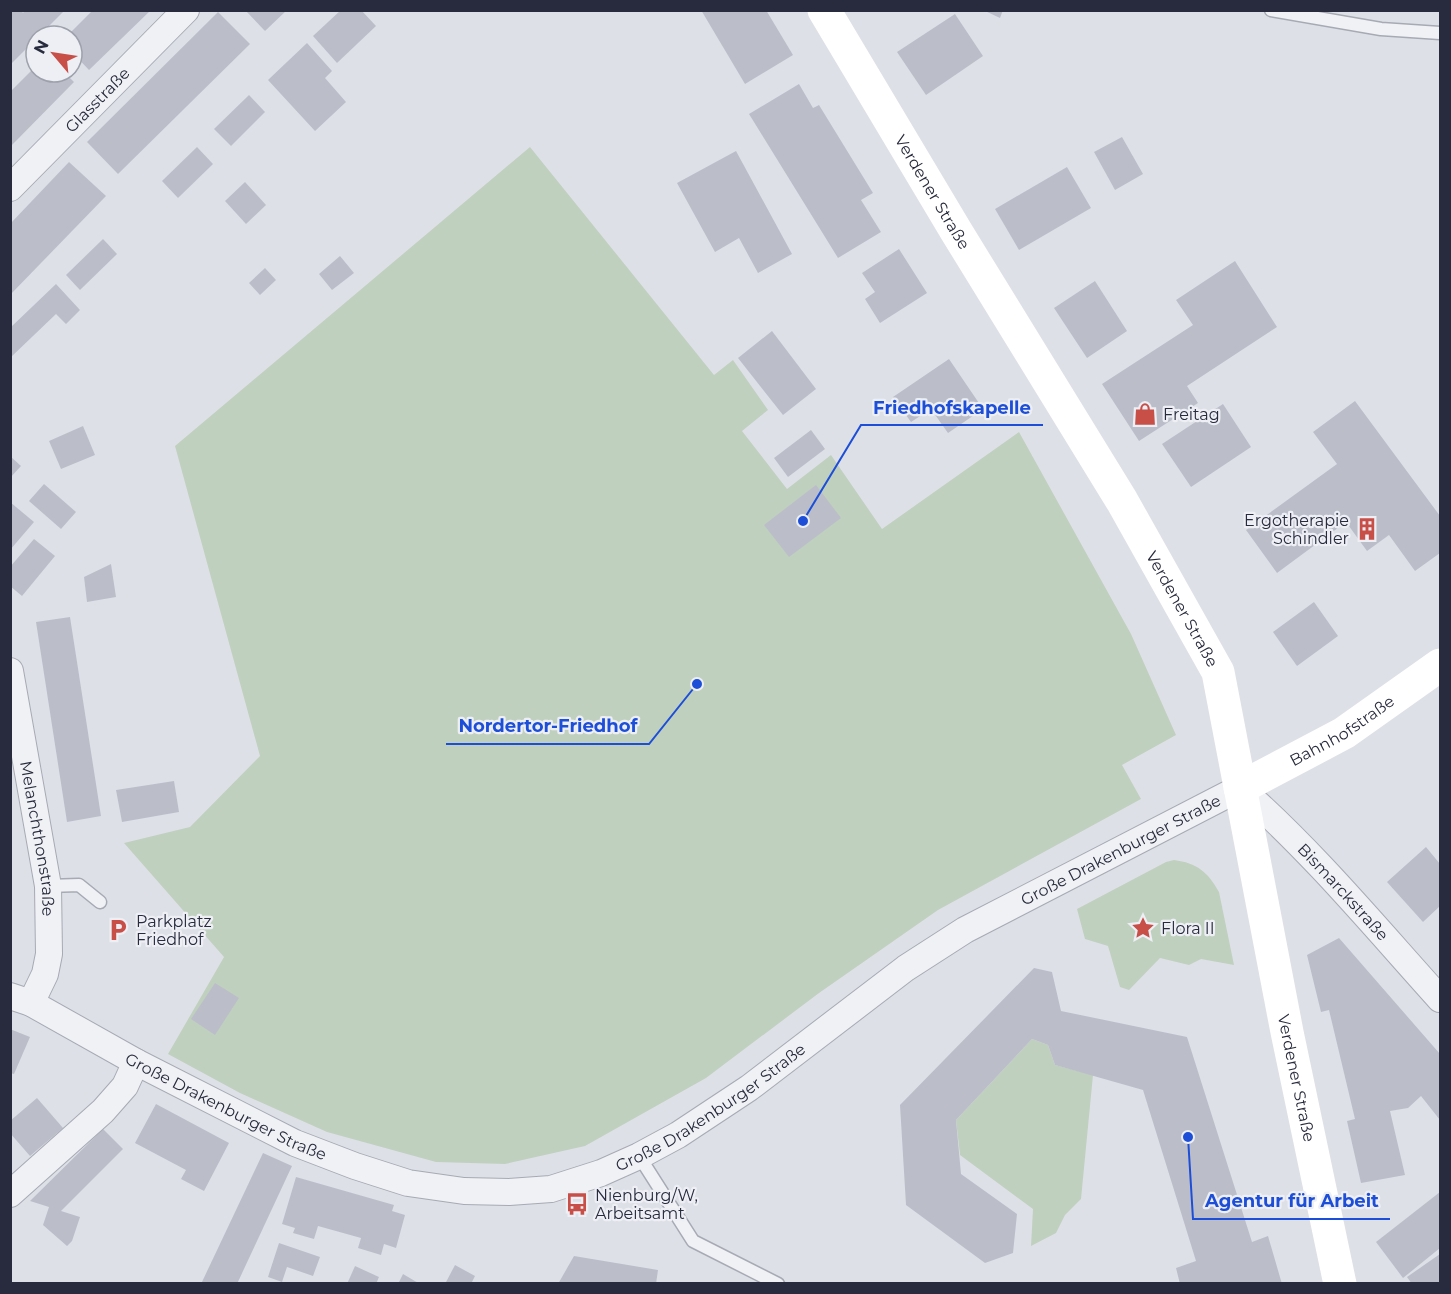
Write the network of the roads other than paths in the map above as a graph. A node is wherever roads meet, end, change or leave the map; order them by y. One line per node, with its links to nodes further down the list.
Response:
1 (186, 10): 5 (street, Glasstraße)
2 (824, 10): 8 (main road, Verdener Straße)
3 (1271, 10): 4 (lane)
4 (1440, 33)
5 (10, 188)
6 (1440, 666): 8 (main road, Bahnhofstraße)
7 (10, 671): 9 (street, Melanchthonstraße)
8 (1240, 788): 11 (street, Bismarckstraße); 14 (street, Große Drakenburger Straße); 17 (main road, Verdener Straße)
9 (48, 886): 10 (lane); 12 (street, Melanchthonstraße)
10 (100, 902)
11 (1440, 999)
12 (21, 1000): 13 (street, Große Drakenburger Straße)
13 (136, 1062): 14 (street, Große Drakenburger Straße); 15 (street)
14 (639, 1156): 16 (lane)
15 (10, 1194)
16 (778, 1284)
17 (1340, 1284)

